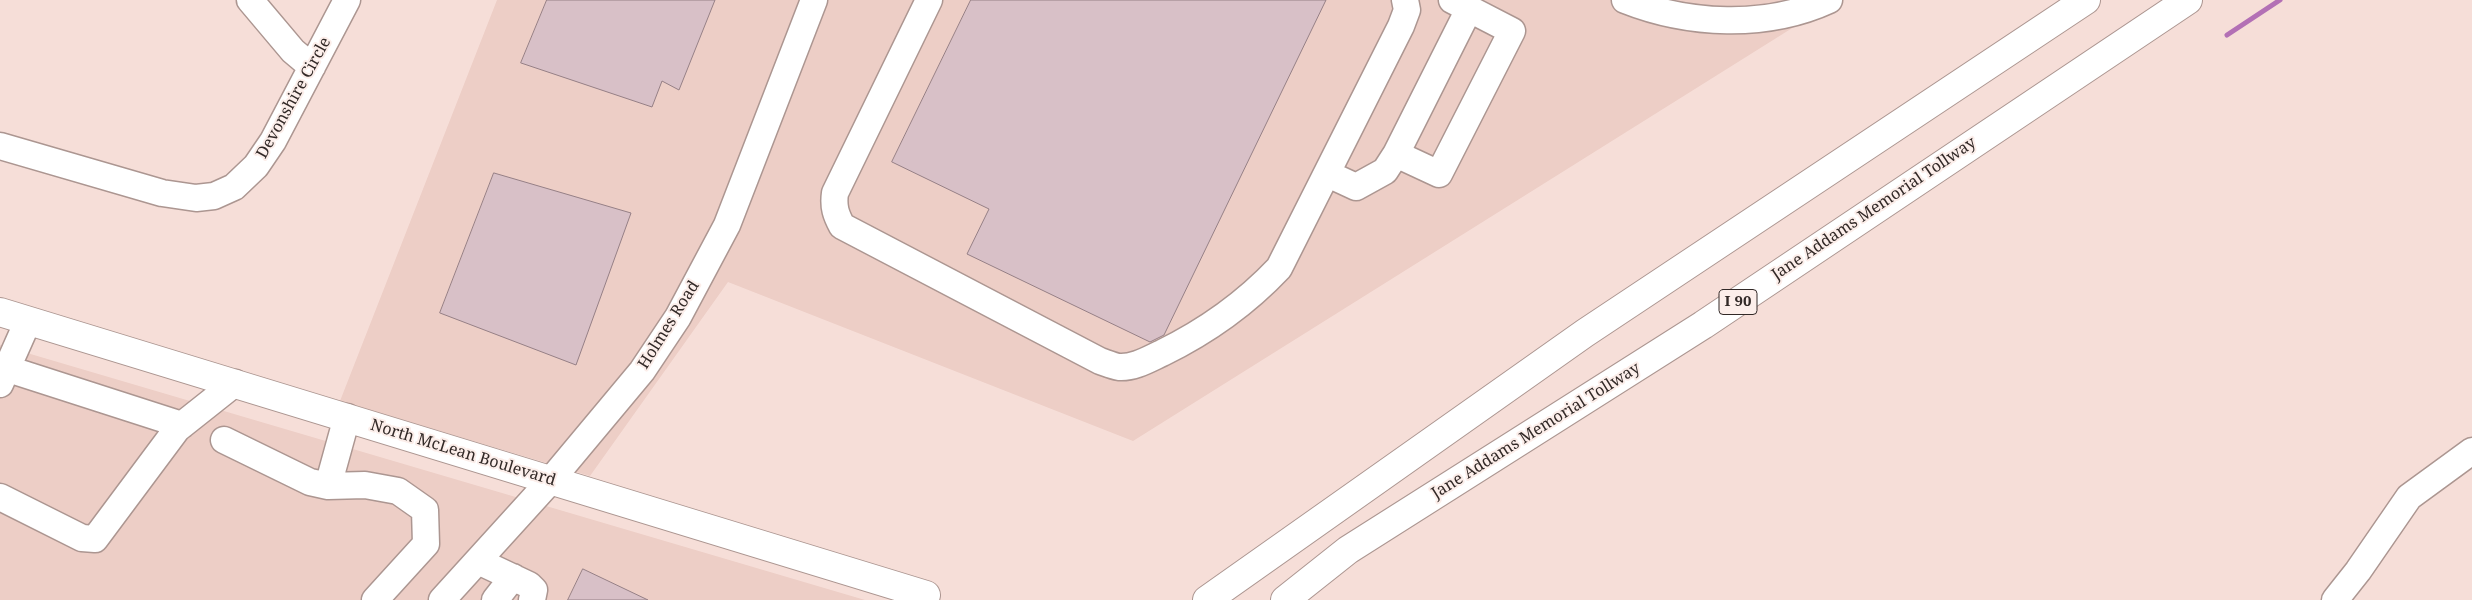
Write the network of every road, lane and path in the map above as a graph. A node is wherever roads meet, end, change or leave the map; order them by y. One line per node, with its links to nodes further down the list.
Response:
1 (250, 0): 11 (street)
2 (347, 0): 11 (street, Devonshire Circle)
3 (814, 0): 23 (street, Holmes Road)
4 (929, 0): 14 (street)
5 (1405, 0): 14 (street)
6 (1625, 0): 7 (street)
7 (1829, 0)
8 (2086, 0): 33 (main road)
9 (2188, 0): 34 (main road, Jane Addams Memorial Tollway / I 90)
10 (1460, 4): 13 (street); 13 (street)
11 (312, 67): 12 (street, Devonshire Circle)
12 (0, 146)
13 (1396, 154): 14 (street)
14 (1328, 174)
15 (0, 312): 16 (main road, North McLean Boulevard)
16 (28, 321): 17 (street); 18 (main road, North McLean Boulevard)
17 (4, 377): 20 (street)
18 (235, 383): 19 (main road, North McLean Boulevard); 20 (street)
19 (347, 417): 23 (main road, North McLean Boulevard); 24 (street)
20 (182, 425): 25 (street)
21 (224, 440): 24 (street)
22 (2472, 451): 35 (street)
23 (551, 480): 26 (street, Holmes Road); 28 (main road, North McLean Boulevard)
24 (328, 486): 29 (street)
25 (0, 497)
26 (478, 561): 27 (street); 30 (street, Holmes Road)
27 (512, 577): 31 (street); 32 (street)
28 (930, 598)
29 (375, 600)
30 (442, 600)
31 (494, 600)
32 (532, 600)
33 (1208, 600)
34 (1285, 600)
35 (2335, 600)

